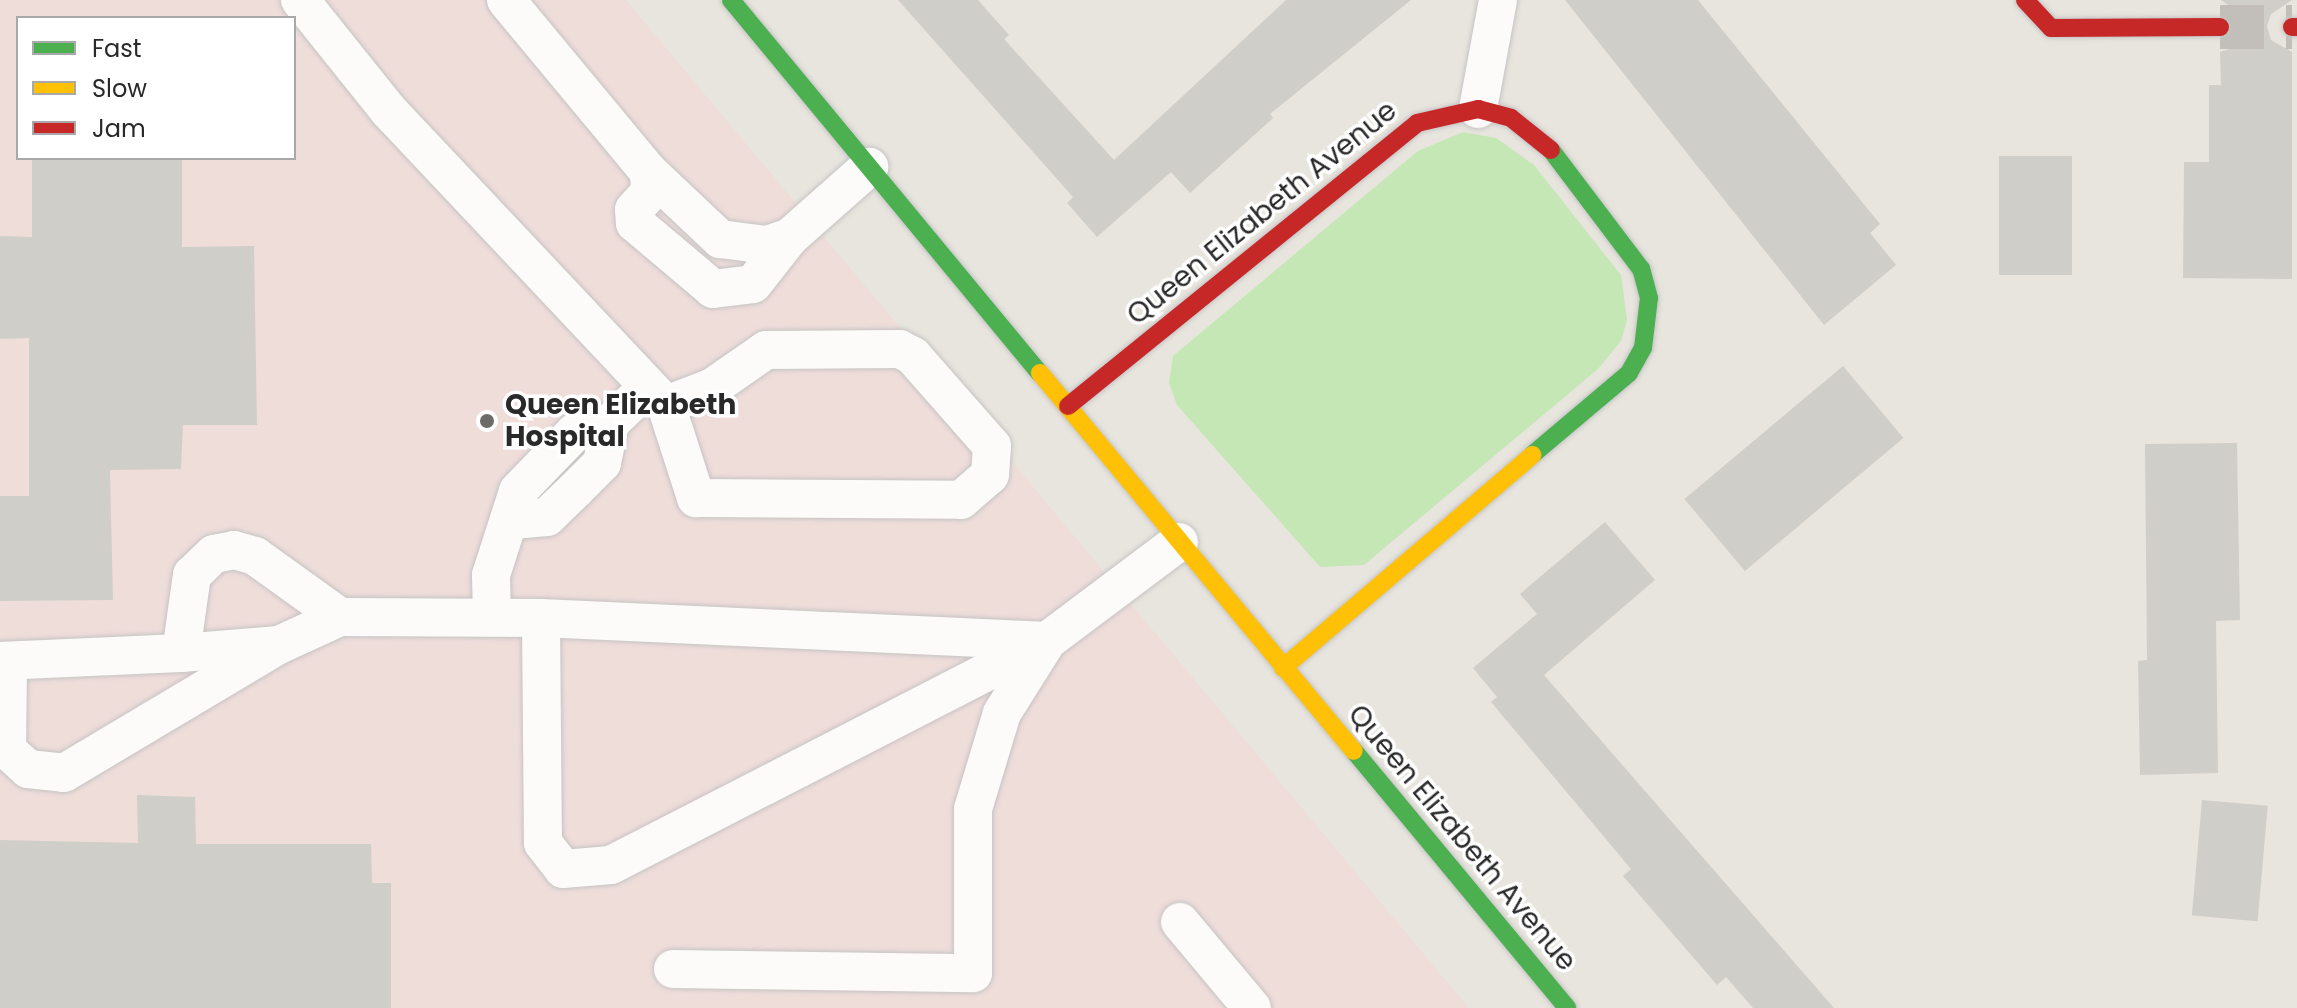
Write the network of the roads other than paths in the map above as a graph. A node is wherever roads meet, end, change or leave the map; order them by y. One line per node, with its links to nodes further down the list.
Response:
1 (300, 0): 11 (lane)
2 (506, 0): 9 (lane)
3 (731, 0): 8 (street, Queen Elizabeth Avenue)
4 (1498, 0): 7 (lane)
5 (2025, 0): 6 (street)
6 (2220, 27)
7 (1478, 109): 12 (street, Queen Elizabeth Avenue); 21 (street)
8 (869, 167): 10 (lane); 12 (street, Queen Elizabeth Avenue)
9 (649, 172): 10 (lane); 10 (lane)
10 (790, 237)
11 (657, 396): 11 (lane); 15 (lane)
12 (1068, 406): 13 (street, Queen Elizabeth Avenue)
13 (1179, 542): 17 (lane); 21 (street, Queen Elizabeth Avenue)
14 (340, 617): 15 (lane); 18 (lane); 19 (lane)
15 (492, 617): 16 (lane)
16 (541, 618): 17 (lane); 17 (lane)
17 (1047, 641): 23 (lane)
18 (279, 645): 19 (lane); 20 (lane)
19 (181, 653): 20 (lane)
20 (4, 661)
21 (1283, 668): 24 (street, Queen Elizabeth Avenue)
22 (1180, 922): 25 (lane)
23 (673, 969)
24 (1556, 1004)
25 (1252, 1008)

